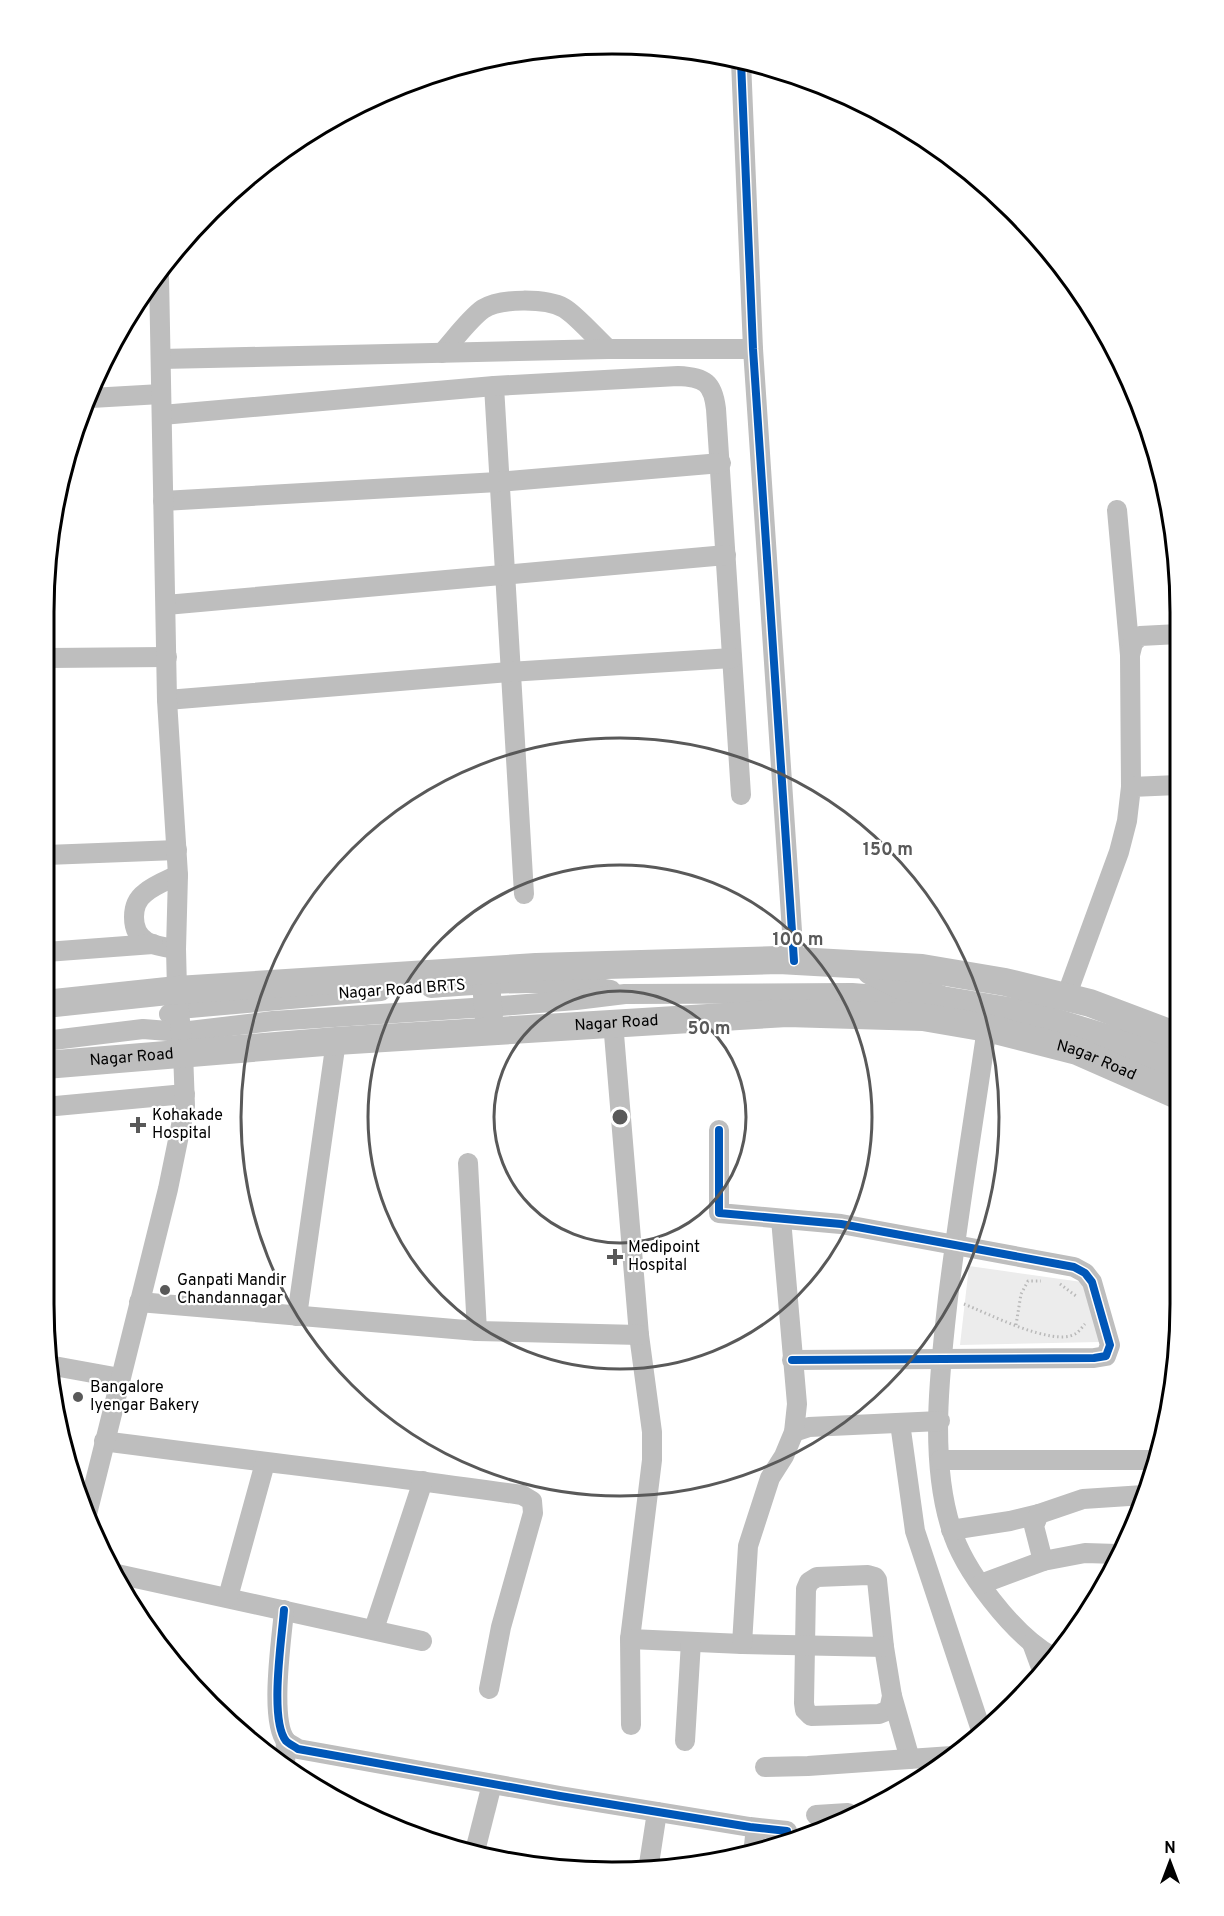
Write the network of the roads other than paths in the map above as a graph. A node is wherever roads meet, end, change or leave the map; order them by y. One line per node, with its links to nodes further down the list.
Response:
1 (741, 70): 3 (street)
2 (159, 286): 6 (street)
3 (753, 349): 4 (street); 35 (street)
4 (608, 350): 5 (street); 5 (street)
5 (442, 353): 6 (street)
6 (161, 359): 8 (street)
7 (494, 386): 10 (street); 11 (street); 12 (street)
8 (161, 394): 9 (street); 10 (street)
9 (96, 398)
10 (162, 415): 13 (street)
11 (721, 463): 12 (street); 15 (street)
12 (498, 482): 13 (street); 16 (street)
13 (164, 501): 17 (street)
14 (1117, 510): 19 (street)
15 (726, 555): 16 (street); 22 (street)
16 (504, 576): 17 (street); 23 (street)
17 (166, 605): 20 (street)
18 (1170, 634): 19 (street)
19 (1130, 655): 26 (street)
20 (167, 657): 21 (street); 24 (street)
21 (54, 658)
22 (732, 658): 23 (street); 27 (street)
23 (509, 672): 24 (street); 31 (street)
24 (168, 700): 28 (street)
25 (1170, 785): 26 (street)
26 (1131, 787): 37 (street)
27 (741, 795)
28 (177, 850): 29 (street); 30 (street)
29 (54, 855)
30 (178, 875): 32 (street); 33 (street)
31 (524, 894)
32 (153, 944): 33 (street); 34 (street)
33 (176, 949): 39 (street)
34 (54, 951)
35 (794, 961): 36 (highway, Nagar Road); 38 (highway, Nagar Road)
36 (860, 965): 37 (highway, Nagar Road); 40 (highway)
37 (1066, 997): 45 (highway, Nagar Road)
38 (488, 998): 39 (highway, Nagar Road); 40 (street, Nagar Road BRTS); 42 (highway, Nagar Road); 47 (highway, Nagar Road); 48 (street, Nagar Road BRTS)
39 (178, 1000): 41 (highway, Nagar Road); 44 (street); 48 (street)
40 (942, 1000): 49 (highway)
41 (54, 1004)
42 (613, 1022): 43 (highway, Nagar Road); 61 (street)
43 (987, 1028): 51 (highway, Nagar Road); 57 (street)
44 (143, 1029): 46 (street); 48 (street, Nagar Road BRTS)
45 (1170, 1033)
46 (54, 1040)
47 (336, 1041): 48 (highway, Nagar Road); 59 (street)
48 (182, 1042): 50 (highway, Nagar Road); 52 (street)
49 (1170, 1062)
50 (54, 1063)
51 (1170, 1092)
52 (185, 1094): 53 (street); 58 (street)
53 (54, 1106)
54 (719, 1130): 56 (street)
55 (468, 1163): 60 (street)
56 (781, 1219): 57 (street); 63 (street)
57 (954, 1245): 62 (street); 62 (street)
58 (139, 1302): 59 (street); 65 (street)
59 (297, 1316): 60 (street)
60 (477, 1331): 61 (street)
61 (639, 1335): 85 (street)
62 (941, 1359): 63 (street); 66 (street)
63 (792, 1360): 68 (street)
64 (58, 1367): 65 (street)
65 (120, 1378): 69 (street)
66 (940, 1421): 67 (street); 70 (street)
67 (900, 1423): 68 (street); 97 (street)
68 (794, 1432): 89 (street)
69 (104, 1441): 72 (street); 75 (street)
70 (940, 1460): 71 (street); 77 (street)
71 (1147, 1460)
72 (265, 1463): 73 (street); 82 (street)
73 (423, 1481): 84 (street); 94 (street)
74 (1136, 1496): 76 (street)
75 (90, 1501)
76 (1039, 1514): 77 (street); 79 (street)
77 (951, 1530): 81 (street)
78 (1111, 1554): 79 (street)
79 (1043, 1561): 81 (street)
80 (125, 1576): 82 (street)
81 (981, 1584): 88 (street)
82 (228, 1597): 83 (street)
83 (285, 1610): 84 (street); 98 (street)
84 (374, 1629): 86 (street)
85 (630, 1639): 87 (street); 96 (street)
86 (422, 1641)
87 (691, 1642): 89 (street); 99 (street)
88 (1032, 1643): 92 (street); 93 (street)
89 (752, 1645): 90 (street)
90 (804, 1645): 91 (street); 91 (street); 95 (street)
91 (884, 1647): 95 (street)
92 (1047, 1653)
93 (1039, 1663)
94 (489, 1689)
95 (892, 1696): 102 (street)
96 (632, 1725)
97 (979, 1725)
98 (286, 1741): 100 (street); 104 (street)
99 (685, 1741)
100 (285, 1756)
101 (938, 1757): 102 (street)
102 (910, 1759): 103 (street)
103 (765, 1767)
104 (492, 1784): 105 (street); 111 (street)
105 (657, 1812): 108 (street); 112 (street)
106 (839, 1814): 107 (street)
107 (816, 1815)
108 (756, 1828): 109 (street); 110 (street)
109 (787, 1831)
110 (754, 1843)
111 (477, 1845)
112 (649, 1861)

